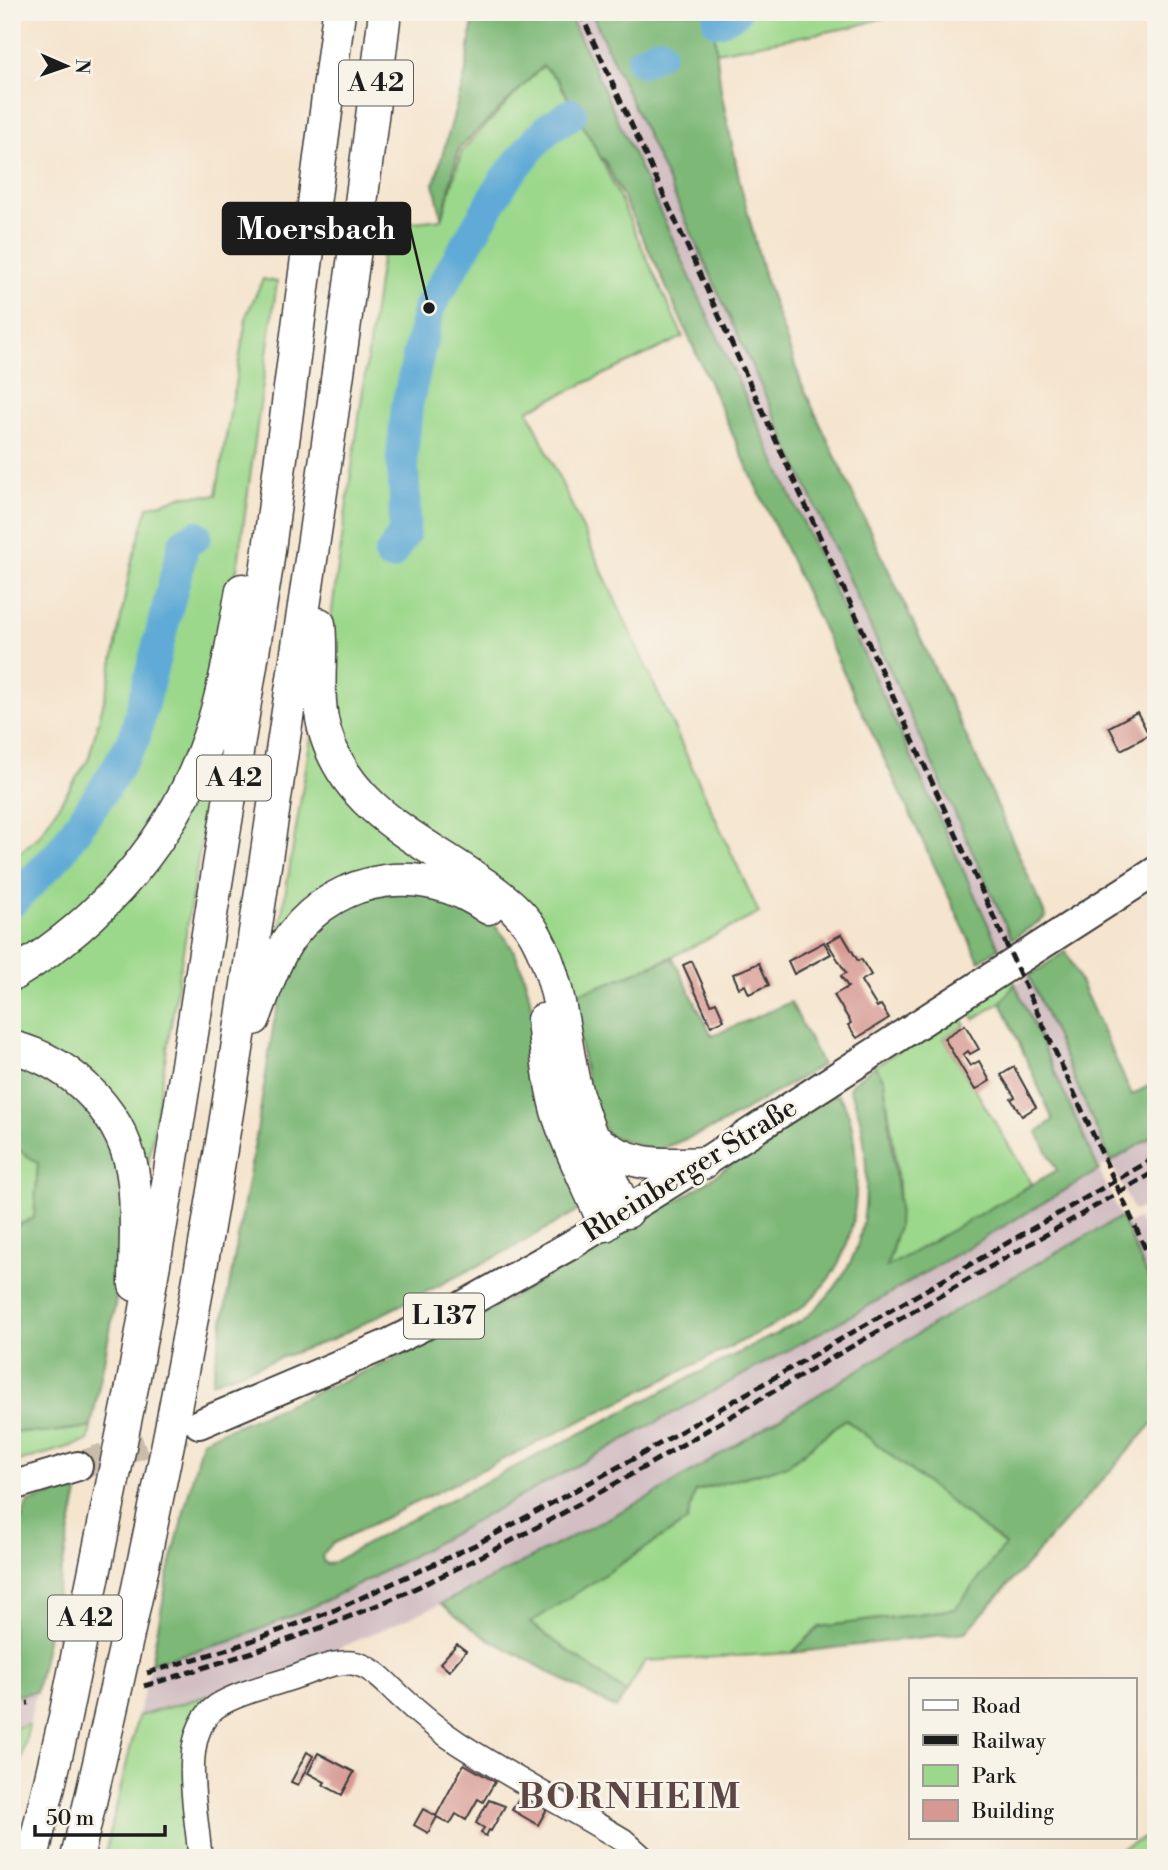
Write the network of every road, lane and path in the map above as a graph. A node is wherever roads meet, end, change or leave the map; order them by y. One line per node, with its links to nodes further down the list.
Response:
1 (339, 12): 3 (highway, A 42)
2 (385, 12): 4 (highway, A 42)
3 (278, 483): 6 (highway); 12 (highway, A 42)
4 (312, 560): 8 (highway, A 42); 9 (highway)
5 (1156, 871): 10 (main road, Rheinberger Straße / L 137)
6 (12, 975)
7 (12, 1047): 12 (highway)
8 (235, 1065): 11 (highway); 17 (highway, A 42)
9 (591, 1137): 10 (highway); 11 (highway)
10 (703, 1163): 11 (main road, Rheinberger Straße / L 137)
11 (616, 1219): 13 (main road, Rheinberger Straße / L 137)
12 (134, 1377): 16 (highway, A 42)
13 (199, 1424)
14 (78, 1466): 15 (main road)
15 (12, 1486)
16 (32, 1858)
17 (77, 1858)
18 (200, 1858): 19 (street)
19 (643, 1858)

